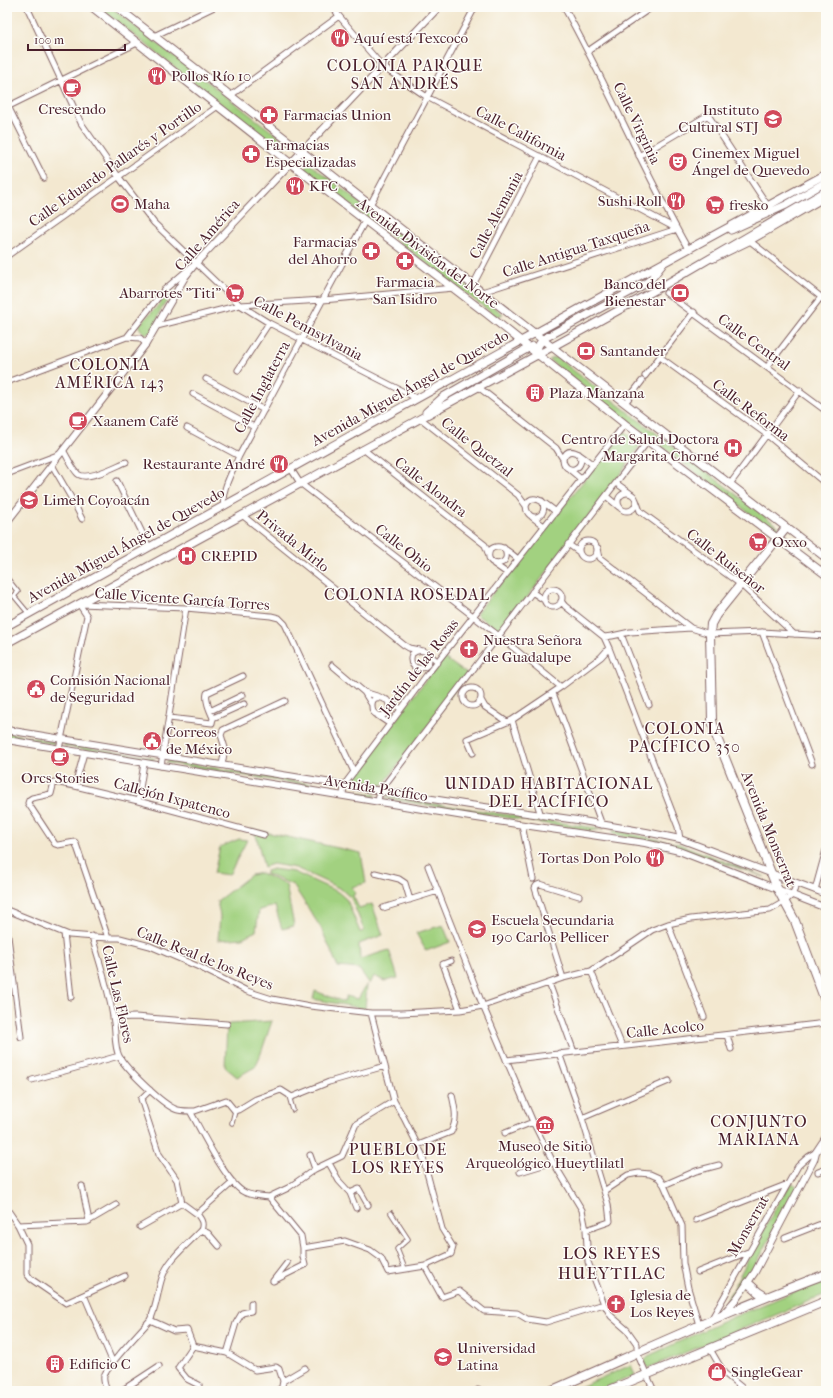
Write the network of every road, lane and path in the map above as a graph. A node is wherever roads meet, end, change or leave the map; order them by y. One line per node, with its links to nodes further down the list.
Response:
1 (27, 7): 15 (street, Calle Pennsylvania)
2 (92, 7): 12 (main road, Avenida División del Norte)
3 (117, 7): 11 (main road, Avenida División del Norte)
4 (214, 7): 11 (street)
5 (333, 7): 10 (street, Calle California)
6 (439, 7): 14 (street, Calle América)
7 (475, 7): 17 (street)
8 (564, 7): 13 (street, Calle Virginia)
9 (652, 7): 13 (street)
10 (339, 16): 14 (street, Calle California); 16 (street)
11 (154, 36): 16 (main road, Avenida División del Norte)
12 (137, 43): 15 (street); 19 (main road, Avenida División del Norte)
13 (588, 51): 22 (street, Calle Virginia)
14 (383, 66): 17 (street, Calle California); 20 (street, Calle América)
15 (61, 80): 18 (street); 25 (street, Calle Pennsylvania)
16 (230, 96): 20 (main road, Avenida División del Norte)
17 (427, 97): 21 (street, Calle California); 30 (street)
18 (7, 106): 26 (street)
19 (218, 106): 23 (main road, Avenida División del Norte); 25 (street, Calle Eduardo Pallarés y Portillo)
20 (301, 151): 23 (street, Calle América); 30 (main road, Avenida División del Norte)
21 (540, 156): 33 (street, Calle California); 41 (street, Calle Alemania)
22 (639, 156): 31 (street); 33 (street, Calle Virginia)
23 (290, 163): 32 (main road, Avenida División del Norte); 40 (street, Calle América)
24 (826, 174): 31 (main road, Avenida Miguel Ángel de Quevedo)
25 (118, 176): 37 (street, Calle Eduardo Pallarés y Portillo); 40 (street, Calle Pennsylvania)
26 (44, 178)
27 (826, 182): 34 (main road)
28 (826, 191): 38 (main road, Avenida Miguel Ángel de Quevedo)
29 (826, 197): 35 (street, Avenida Miguel Ángel de Quevedo)
30 (370, 205): 41 (main road, Avenida División del Norte)
31 (768, 206): 34 (main road, Avenida Miguel Ángel de Quevedo)
32 (366, 221): 42 (main road, Avenida División del Norte); 46 (street, Calle Inglaterra)
33 (677, 229): 36 (street, Calle Virginia); 43 (street, Calle Antigua Taxqueña)
34 (708, 238): 36 (main road, Avenida Miguel Ángel de Quevedo)
35 (750, 242): 38 (street, Avenida Miguel Ángel de Quevedo); 45 (street)
36 (688, 249): 39 (main road, Avenida Miguel Ángel de Quevedo)
37 (7, 256)
38 (703, 261): 58 (main road, Avenida Miguel Ángel de Quevedo)
39 (665, 262): 52 (main road, Avenida Miguel Ángel de Quevedo); 55 (main road)
40 (196, 263): 48 (street, Calle Pennsylvania); 51 (street, Calle América); 53 (street)
41 (473, 285): 43 (main road, Avenida División del Norte)
42 (454, 288): 46 (street); 56 (main road, Avenida División del Norte)
43 (482, 292): 52 (main road, Avenida División del Norte)
44 (666, 293): 49 (street, Calle Central)
45 (821, 297): 47 (street); 62 (street)
46 (323, 300): 48 (street); 54 (street, Calle Inglaterra)
47 (826, 301)
48 (240, 305): 50 (street, Calle Pennsylvania); 51 (street)
49 (694, 312): 61 (street); 62 (street, Calle Central)
50 (269, 323): 54 (street, Calle Pennsylvania); 63 (street)
51 (157, 326): 57 (street, Calle América)
52 (535, 333): 55 (main road, Avenida División del Norte); 56 (main road, Avenida Miguel Ángel de Quevedo); 59 (main road)
53 (127, 337): 57 (street); 67 (street)
54 (302, 339): 71 (street, Calle Pennsylvania); 73 (street, Calle Inglaterra)
55 (543, 339): 58 (main road, Avenida División del Norte); 60 (main road)
56 (521, 341): 59 (main road, Avenida División del Norte); 71 (main road, Avenida Miguel Ángel de Quevedo)
57 (146, 344): 84 (street, Calle América)
58 (552, 347): 60 (main road, Avenida Miguel Ángel de Quevedo); 72 (main road, Avenida División del Norte)
59 (529, 348): 60 (main road, Avenida División del Norte); 75 (main road)
60 (537, 355): 68 (main road, Avenida Miguel Ángel de Quevedo); 76 (main road, Avenida División del Norte)
61 (660, 357): 64 (street); 79 (street, Calle Reforma)
62 (767, 367): 69 (street, Calle Central)
63 (238, 370)
64 (646, 376): 66 (street)
65 (206, 379): 73 (street)
66 (642, 381): 72 (street)
67 (7, 382)
68 (477, 386): 75 (main road, Avenida Miguel Ángel de Quevedo); 81 (street)
69 (800, 390): 74 (street, Calle Central); 79 (street)
70 (193, 394): 77 (street)
71 (416, 398): 91 (main road, Avenida Miguel Ángel de Quevedo)
72 (625, 403): 98 (main road, Avenida División del Norte)
73 (264, 410): 77 (street, Calle Inglaterra)
74 (826, 411)
75 (420, 418): 82 (main road, Avenida Miguel Ángel de Quevedo); 101 (street, Calle Quetzal)
76 (625, 424): 80 (main road, Avenida División del Norte); 90 (street, Jardín de las Rosas)
77 (254, 427): 86 (street, Calle Inglaterra)
78 (187, 428): 86 (street)
79 (766, 434): 98 (street); 99 (street, Calle Reforma)
80 (648, 441): 97 (street); 119 (main road, Avenida División del Norte)
81 (556, 448): 83 (street); 87 (street)
82 (363, 449): 96 (main road, Avenida Miguel Ángel de Quevedo); 122 (street, Calle Alondra)
83 (571, 451): 85 (street); 87 (street)
84 (62, 452): 88 (street); 89 (street, Calle América); 93 (street)
85 (579, 454): 90 (street); 92 (street)
86 (239, 456): 106 (street, Calle Inglaterra)
87 (563, 459): 92 (street)
88 (126, 462)
89 (52, 465): 114 (street); 115 (street, Calle América)
90 (593, 465): 94 (street, Jardín de las Rosas)
91 (291, 469): 96 (street, Calle Ohio); 106 (main road, Avenida Miguel Ángel de Quevedo)
92 (568, 469): 94 (street)
93 (7, 474)
94 (581, 479): 110 (street, Jardín de las Rosas)
95 (117, 481): 124 (street)
96 (300, 483): 112 (main road, Avenida Miguel Ángel de Quevedo); 146 (street, Calle Ohio)
97 (616, 483): 100 (street); 102 (street)
98 (730, 484): 117 (main road, Avenida División del Norte)
99 (826, 484)
100 (630, 494): 104 (street); 108 (street)
101 (518, 495): 103 (street, Calle Quetzal); 107 (street, Calle Quetzal)
102 (606, 496): 108 (street); 118 (street)
103 (534, 499): 105 (street); 107 (street)
104 (636, 500): 109 (street); 111 (street)
105 (542, 501): 110 (street); 113 (street)
106 (224, 505): 124 (main road, Avenida Miguel Ángel de Quevedo)
107 (526, 506): 113 (street)
108 (620, 509): 111 (street)
109 (640, 511): 111 (street); 138 (street, Calle Ruiseñor)
110 (556, 512): 116 (street, Jardín de las Rosas)
111 (628, 512)
112 (242, 515): 143 (main road, Avenida Miguel Ángel de Quevedo); 157 (street, Privada Mirlo)
113 (531, 516): 116 (street)
114 (82, 519)
115 (7, 522)
116 (544, 526): 131 (street, Jardín de las Rosas)
117 (786, 528): 119 (main road, Avenida Monserrat); 130 (main road, Avenida División del Norte)
118 (577, 532): 120 (street); 121 (street)
119 (777, 539): 135 (main road, Avenida División del Norte); 138 (main road, Avenida Monserrat)
120 (588, 541): 126 (street); 127 (street)
121 (568, 544): 127 (street); 137 (street)
122 (485, 545): 123 (street); 128 (street)
123 (497, 546): 125 (street); 128 (street)
124 (149, 547): 145 (main road, Avenida Miguel Ángel de Quevedo)
125 (504, 548): 131 (street); 133 (street)
126 (598, 548): 129 (street); 132 (street)
127 (579, 552): 132 (street)
128 (488, 553): 133 (street)
129 (600, 558): 132 (street); 148 (street)
130 (826, 558)
131 (518, 559): 134 (street, Jardín de las Rosas)
132 (590, 559)
133 (494, 563): 134 (street)
134 (507, 573): 146 (street, Jardín de las Rosas)
135 (826, 575)
136 (7, 578): 145 (street)
137 (541, 580): 139 (street); 140 (street)
138 (740, 584): 151 (main road, Avenida Monserrat); 152 (street, Calle Ruiseñor)
139 (552, 588): 141 (street); 142 (street)
140 (532, 592): 141 (street); 153 (street)
141 (544, 600): 142 (street)
142 (560, 603): 155 (street)
143 (79, 604): 144 (street, Calle Vicente García Torres); 156 (main road, Avenida Miguel Ángel de Quevedo); 192 (street)
144 (186, 608): 187 (street); 202 (street, Calle Vicente García Torres)
145 (29, 614): 147 (main road, Avenida Miguel Ángel de Quevedo)
146 (473, 616): 153 (street, Calle Ohio); 162 (street, Jardín de las Rosas)
147 (7, 626)
148 (691, 628): 150 (street); 151 (street)
149 (762, 632): 151 (street); 152 (street); 199 (street)
150 (621, 634): 155 (street); 181 (street)
151 (710, 634): 218 (main road, Avenida Monserrat)
152 (794, 634): 154 (street)
153 (499, 636): 167 (street); 168 (street, Calle Ohio)
154 (826, 636)
155 (604, 637): 158 (street)
156 (7, 643)
157 (404, 645): 159 (street, Privada Mirlo); 161 (street, Privada Mirlo)
158 (609, 648): 168 (street); 214 (street)
159 (419, 650): 160 (street); 161 (street)
160 (427, 653): 162 (street); 164 (street)
161 (411, 658): 164 (street)
162 (438, 662): 166 (street, Jardín de las Rosas)
163 (332, 665): 170 (street)
164 (416, 668): 166 (street)
165 (243, 676): 185 (street)
166 (426, 676): 184 (street, Jardín de las Rosas)
167 (464, 682): 169 (street); 171 (street)
168 (561, 687): 172 (street)
169 (472, 688): 175 (street); 177 (street)
170 (364, 692): 174 (street); 180 (street)
171 (455, 693): 175 (street); 205 (street)
172 (553, 693): 189 (street); 211 (street)
173 (243, 695): 185 (street)
174 (380, 698): 176 (street); 180 (street)
175 (463, 699): 182 (street)
176 (388, 700): 184 (street); 186 (street)
177 (481, 700): 182 (street); 183 (street)
178 (285, 701): 200 (street)
179 (244, 704): 188 (street)
180 (372, 705): 186 (street)
181 (649, 705)
182 (474, 706): 183 (street)
183 (485, 707): 189 (street)
184 (401, 709): 190 (street, Jardín de las Rosas)
185 (210, 710): 188 (street)
186 (377, 715): 190 (street)
187 (169, 718): 188 (street); 197 (street)
188 (213, 718)
189 (510, 721): 196 (street); 209 (street)
190 (390, 724): 202 (street, Jardín de las Rosas)
191 (7, 730): 192 (street, Avenida Pacífico)
192 (62, 738): 194 (street); 197 (street, Avenida Pacífico)
193 (7, 740): 194 (street, Avenida Pacífico)
194 (59, 749): 195 (street, Avenida Pacífico)
195 (84, 753): 198 (street, Avenida Pacífico); 204 (street)
196 (473, 753)
197 (163, 755): 200 (street, Avenida Pacífico); 201 (street)
198 (144, 763): 201 (street, Avenida Pacífico); 207 (street)
199 (812, 764)
200 (222, 765): 203 (street, Avenida Pacífico)
201 (161, 766): 206 (street, Avenida Pacífico)
202 (354, 772): 203 (street, Jardín de las Rosas)
203 (344, 785): 205 (street, Avenida Pacífico); 206 (street)
204 (75, 786): 207 (street, Callejón Ixpatenco); 236 (street, Callejón Ixpatenco)
205 (380, 791): 208 (street); 209 (street, Avenida Pacífico)
206 (343, 795): 208 (street, Avenida Pacífico)
207 (138, 801): 212 (street, Callejón Ixpatenco)
208 (378, 801): 210 (street, Avenida Pacífico)
209 (541, 816): 211 (street, Avenida Pacífico)
210 (522, 825): 213 (street, Avenida Pacífico); 219 (street)
211 (605, 826): 213 (street); 214 (street, Avenida Pacífico)
212 (264, 835)
213 (606, 837): 221 (street, Avenida Pacífico)
214 (680, 839): 218 (street, Avenida Pacífico)
215 (826, 850): 222 (street)
216 (428, 866): 223 (street)
217 (375, 873): 227 (street)
218 (770, 874): 220 (street, Avenida Pacífico); 221 (main road, Avenida Monserrat)
219 (533, 879)
220 (797, 884): 222 (street, Avenida Pacífico); 225 (street, Calle Real de los Reyes)
221 (777, 888): 225 (street, Avenida Pacífico); 228 (main road, Avenida Monserrat)
222 (814, 890): 224 (street, Avenida Pacífico)
223 (438, 891): 227 (street); 243 (street)
224 (826, 894)
225 (792, 895): 228 (street, Calle Real de los Reyes); 230 (street, Avenida Pacífico)
226 (579, 896): 239 (street)
227 (410, 900): 229 (street)
228 (784, 902): 232 (street, Calle Real de los Reyes); 242 (main road, Avenida Monserrat)
229 (382, 908)
230 (826, 908)
231 (7, 910): 234 (street, Calle Real de los Reyes)
232 (668, 924): 238 (street, Calle Real de los Reyes); 246 (street)
233 (7, 929): 251 (street)
234 (64, 933): 235 (street, Calle Real de los Reyes); 241 (street)
235 (92, 936): 236 (street, Calle Real de los Reyes); 247 (street, Calle Las Flores)
236 (108, 938): 245 (street, Calle Real de los Reyes)
237 (451, 961): 244 (street)
238 (591, 971): 239 (street, Calle Real de los Reyes); 252 (street)
239 (563, 978): 240 (street, Calle Real de los Reyes)
240 (549, 983): 243 (street, Calle Real de los Reyes); 254 (street)
241 (71, 996)
242 (826, 1003)
243 (483, 1006): 244 (street, Calle Real de los Reyes); 257 (street)
244 (460, 1010): 245 (street, Calle Real de los Reyes)
245 (371, 1013): 258 (street)
246 (704, 1017)
247 (113, 1018): 249 (street); 256 (street, Calle Las Flores)
248 (826, 1023): 250 (street, Calle Acolco)
249 (227, 1024)
250 (727, 1034): 252 (street, Calle Acolco); 253 (street)
251 (21, 1037)
252 (622, 1046): 254 (street, Calle Acolco)
253 (731, 1049)
254 (574, 1052): 255 (street, Calle Acolco)
255 (559, 1053): 257 (street, Calle Acolco); 268 (street)
256 (120, 1056): 259 (street); 261 (street, Calle Las Flores)
257 (506, 1060): 269 (street)
258 (385, 1066): 263 (street); 264 (street)
259 (32, 1080)
260 (669, 1081): 268 (street)
261 (150, 1090): 266 (street, Calle Las Flores); 290 (street)
262 (452, 1095): 273 (street)
263 (289, 1096): 265 (street); 267 (street)
264 (394, 1101): 273 (street); 277 (street)
265 (293, 1110)
266 (190, 1111): 267 (street); 283 (street)
267 (234, 1111): 270 (street)
268 (582, 1118): 287 (street)
269 (533, 1122): 271 (street); 276 (street)
270 (232, 1123)
271 (505, 1133)
272 (826, 1137): 274 (street, Monserrat)
273 (418, 1145): 309 (street)
274 (816, 1152): 284 (street, Monserrat); 314 (street, Monserrat)
275 (310, 1155): 279 (street)
276 (553, 1162): 281 (street); 303 (street)
277 (329, 1163): 279 (street); 288 (street)
278 (718, 1165): 285 (street)
279 (314, 1169): 289 (street)
280 (826, 1169): 282 (street)
281 (520, 1172)
282 (818, 1172)
283 (233, 1182): 289 (street); 296 (street)
284 (788, 1184): 297 (street); 307 (street, Monserrat)
285 (664, 1185): 287 (street); 323 (street)
286 (82, 1186): 298 (street)
287 (604, 1191): 303 (street)
288 (350, 1193): 292 (street); 293 (street)
289 (269, 1197): 306 (street)
290 (182, 1203): 296 (street); 301 (street)
291 (116, 1205): 298 (street)
292 (368, 1206)
293 (356, 1208)
294 (7, 1209): 300 (street)
295 (391, 1213): 310 (street)
296 (197, 1214): 302 (street)
297 (696, 1220)
298 (89, 1221): 300 (street)
299 (826, 1222): 304 (street)
300 (18, 1225): 315 (street)
301 (140, 1227)
302 (201, 1230): 305 (street); 321 (street)
303 (586, 1230): 319 (street)
304 (785, 1238)
305 (219, 1246)
306 (303, 1248): 308 (street); 310 (street)
307 (748, 1252): 311 (street); 322 (street, Monserrat)
308 (287, 1263)
309 (425, 1266): 310 (street); 319 (street)
310 (405, 1269)
311 (698, 1272)
312 (826, 1274): 316 (main road)
313 (125, 1276): 315 (street)
314 (748, 1283): 316 (main road); 320 (street, Monserrat)
315 (84, 1294): 328 (street)
316 (766, 1297): 320 (main road)
317 (826, 1301): 325 (main road)
318 (251, 1303): 326 (street)
319 (604, 1304): 327 (street)
320 (722, 1315): 322 (main road)
321 (150, 1320): 324 (street); 328 (street)
322 (711, 1320): 323 (main road)
323 (699, 1325): 327 (main road)
324 (193, 1346): 326 (street); 333 (street)
325 (710, 1348): 331 (main road); 341 (street)
326 (227, 1353): 332 (street)
327 (637, 1354): 331 (street); 338 (main road)
328 (113, 1363): 335 (street)
329 (159, 1366): 336 (street)
330 (306, 1368): 332 (street)
331 (647, 1375): 339 (main road); 340 (street)
332 (283, 1381): 334 (street)
333 (199, 1385)
334 (281, 1390): 337 (street)
335 (107, 1391)
336 (121, 1391)
337 (274, 1391)
338 (550, 1391)
339 (607, 1391)
340 (654, 1391)
341 (746, 1391)

